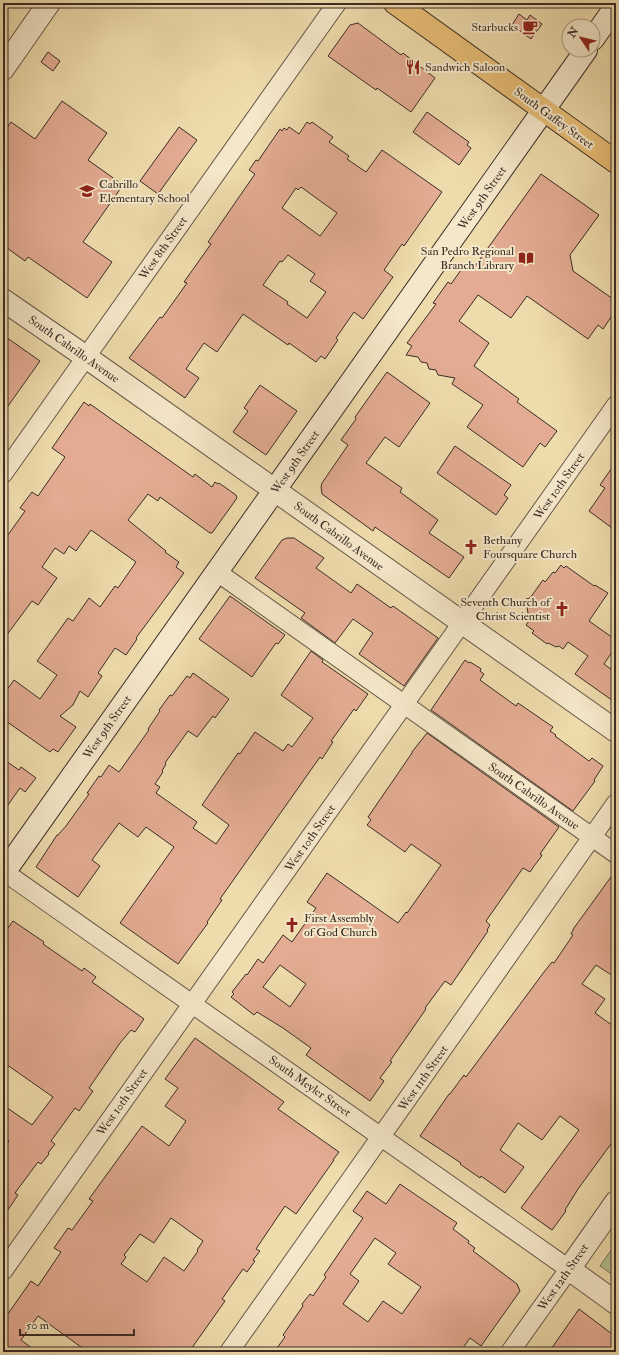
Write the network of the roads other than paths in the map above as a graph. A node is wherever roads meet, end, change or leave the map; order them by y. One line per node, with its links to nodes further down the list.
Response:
1 (49, 3): 7 (main road)
2 (337, 3): 11 (street, West 8th Street)
3 (395, 3): 8 (main road, South Gaffey Street)
4 (616, 6): 5 (main road)
5 (601, 28)
6 (580, 58): 8 (main road, West 9th Street)
7 (3, 69)
8 (543, 111): 9 (main road, South Gaffey Street); 14 (main road, West 9th Street)
9 (616, 162)
10 (3, 300): 11 (main road, South Cabrillo Avenue)
11 (86, 357): 13 (street, West 8th Street); 14 (main road, South Cabrillo Avenue)
12 (616, 405): 16 (street, West 10th Street)
13 (3, 474)
14 (275, 490): 15 (main road, West 9th Street); 16 (main road, South Cabrillo Avenue)
15 (217, 572): 17 (street, South Cabrillo Avenue); 22 (main road, West 9th Street)
16 (462, 623): 17 (street, West 10th Street); 18 (main road, South Cabrillo Avenue)
17 (404, 704): 20 (street, South Cabrillo Avenue); 23 (street, West 10th Street)
18 (616, 731)
19 (616, 802): 20 (street, West 11th Street)
20 (592, 837): 21 (street, South Cabrillo Avenue); 24 (street, West 11th Street)
21 (616, 854)
22 (4, 872): 23 (street, South Meyler Street)
23 (192, 1004): 24 (street, South Meyler Street); 27 (street, West 10th Street)
24 (382, 1136): 26 (street, South Meyler Street); 29 (street, West 11th Street)
25 (616, 1202): 26 (main road, West 12th Street)
26 (569, 1269): 28 (main road, South Meyler Street); 30 (street, West 12th Street)
27 (3, 1271)
28 (616, 1303)
29 (229, 1352)
30 (510, 1352)

